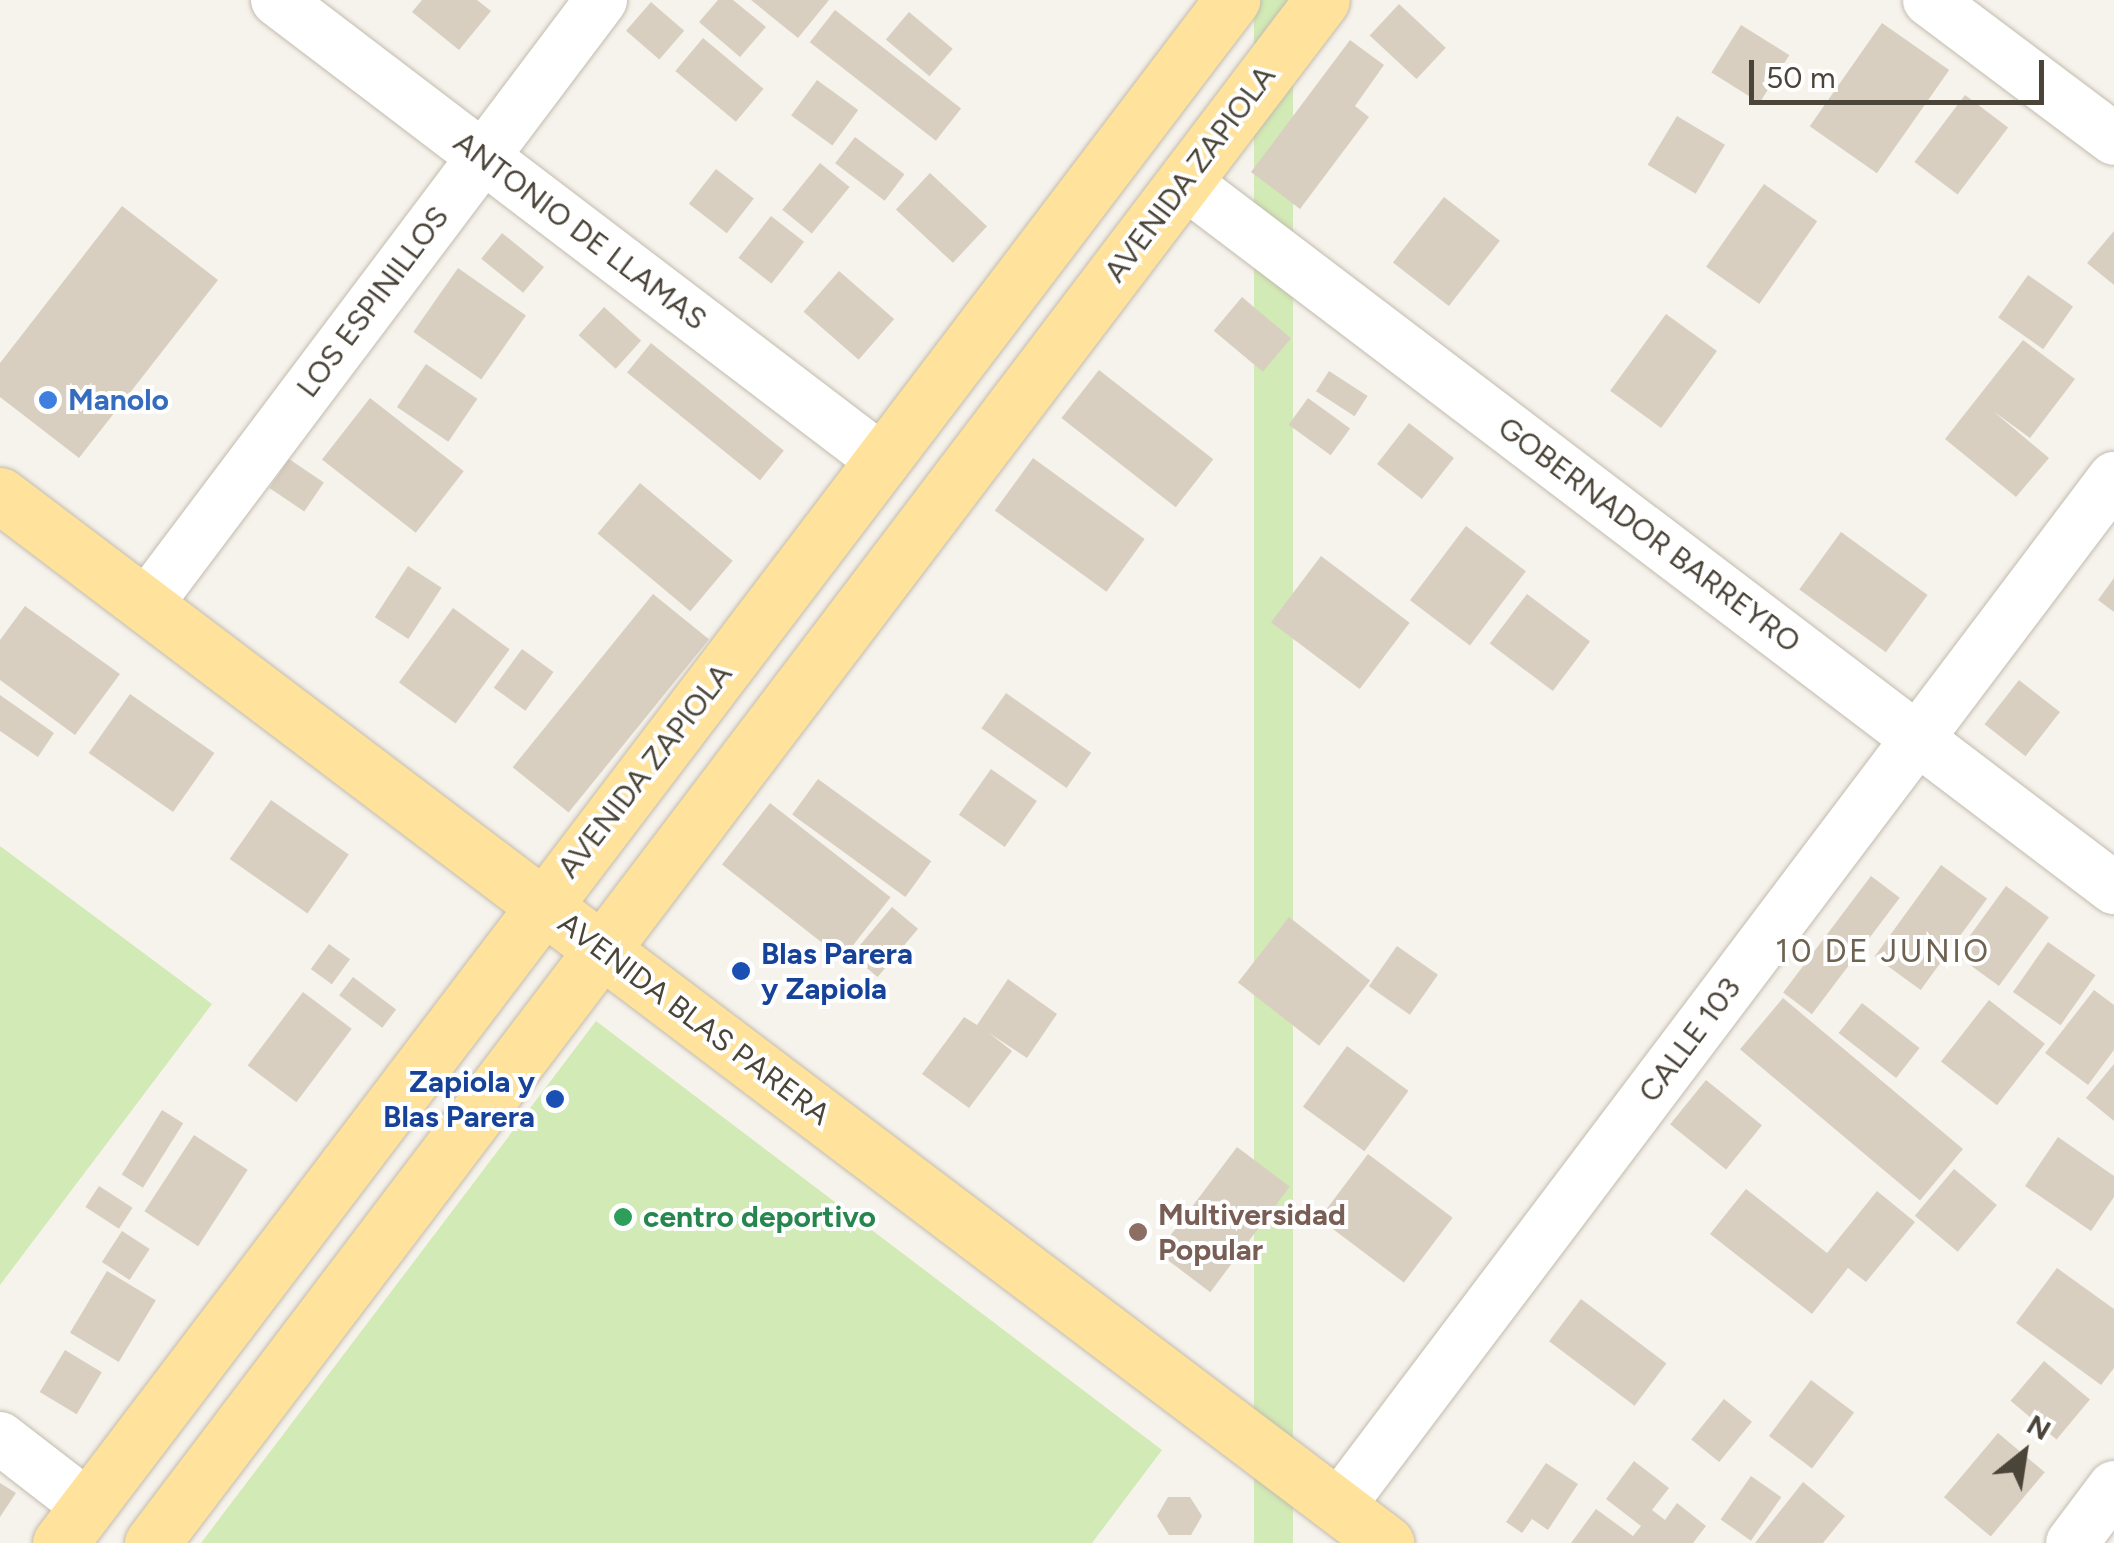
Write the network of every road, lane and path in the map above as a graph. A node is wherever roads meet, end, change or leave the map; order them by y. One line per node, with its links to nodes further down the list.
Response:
1 (277, 0): 7 (street, ANTONIO DE LLAMAS)
2 (602, 0): 7 (street, LOS ESPINILLOS)
3 (1322, 0): 8 (main road, AVENIDA ZAPIOLA)
4 (1929, 0): 6 (street)
5 (1221, 4): 9 (main road, AVENIDA ZAPIOLA)
6 (2114, 139)
7 (483, 157): 9 (street, ANTONIO DE LLAMAS); 12 (street, LOS ESPINILLOS)
8 (1184, 182): 13 (street, GOBERNADOR BARREYRO); 16 (main road, AVENIDA ZAPIOLA)
9 (883, 462): 15 (main road, AVENIDA ZAPIOLA)
10 (2114, 478): 13 (street, CALLE 103)
11 (0, 495): 12 (main road, AVENIDA BLAS PARERA)
12 (146, 605): 15 (main road, AVENIDA BLAS PARERA)
13 (1917, 739): 14 (street, GOBERNADOR BARREYRO); 19 (street, CALLE 103)
14 (2114, 888)
15 (542, 904): 16 (main road, AVENIDA BLAS PARERA); 20 (main road, AVENIDA ZAPIOLA)
16 (601, 949): 19 (main road, AVENIDA BLAS PARERA); 21 (main road, AVENIDA ZAPIOLA)
17 (0, 1438): 20 (street)
18 (2114, 1487): 23 (street)
19 (1338, 1507): 22 (main road, AVENIDA BLAS PARERA)
20 (74, 1524)
21 (152, 1543)
22 (1386, 1543)
23 (2072, 1543)

